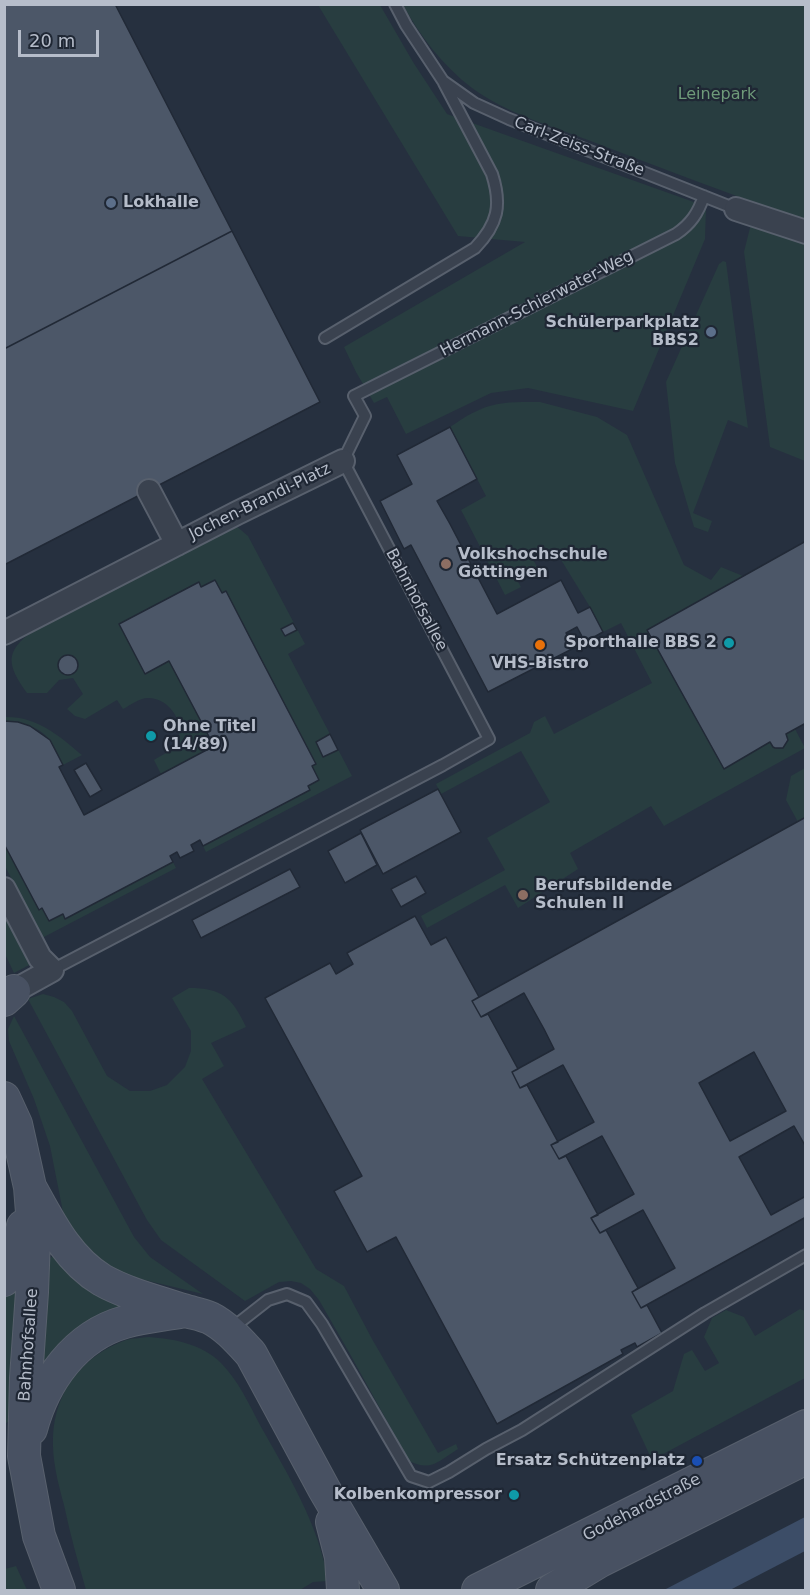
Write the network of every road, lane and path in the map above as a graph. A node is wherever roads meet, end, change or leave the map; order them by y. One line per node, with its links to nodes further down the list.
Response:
1 (395, 4): 2 (lane, Carl-Zeiss-Straße)
2 (443, 81): 3 (lane, Carl-Zeiss-Straße); 6 (lane)
3 (704, 196): 4 (lane, Carl-Zeiss-Straße); 7 (lane, Hermann-Schierwater-Weg)
4 (736, 209): 5 (street, Carl-Zeiss-Straße)
5 (806, 232)
6 (325, 338)
7 (354, 396): 8 (lane, Jochen-Brandi-Platz)
8 (343, 461): 10 (street, Jochen-Brandi-Platz); 13 (lane, Bahnhofsallee)
9 (149, 490): 10 (street, Jochen-Brandi-Platz)
10 (177, 544): 11 (street, Jochen-Brandi-Platz)
11 (4, 633)
12 (4, 889): 13 (street)
13 (52, 970): 14 (street)
14 (8, 995)
15 (4, 1098): 16 (main road, Bahnhofsallee)
16 (30, 1187): 18 (main road); 19 (main road); 23 (main road, Bahnhofsallee)
17 (806, 1255): 20 (lane)
18 (4, 1280)
19 (185, 1311): 20 (main road); 23 (main road)
20 (228, 1331): 25 (main road)
21 (806, 1426): 29 (main road, Godehardstraße)
22 (4, 1428): 23 (main road)
23 (24, 1456): 26 (main road, Bahnhofsallee)
24 (806, 1458): 30 (main road, Godehardstraße)
25 (324, 1489): 27 (main road); 28 (main road)
26 (59, 1590)
27 (343, 1590)
28 (383, 1590)
29 (478, 1590)
30 (552, 1590)

